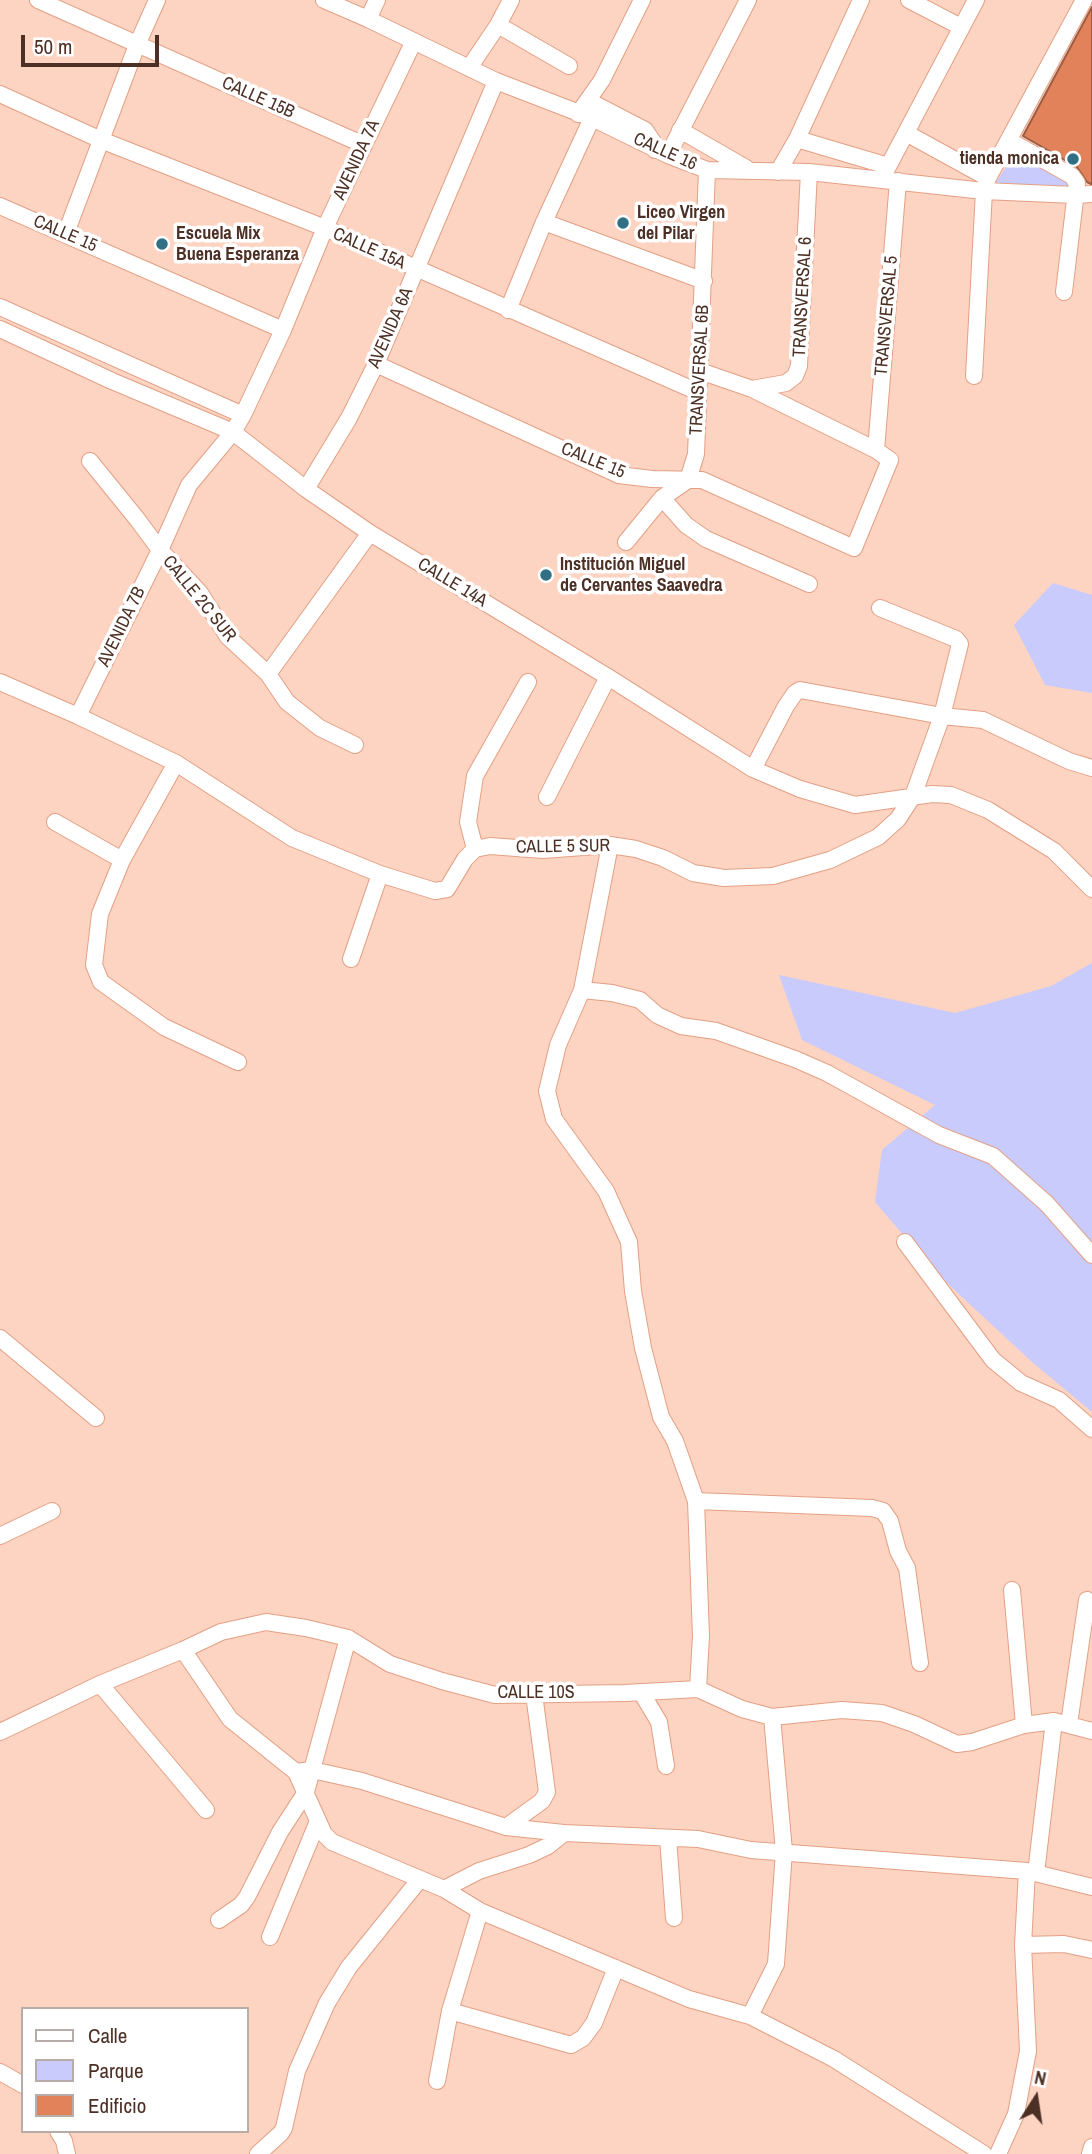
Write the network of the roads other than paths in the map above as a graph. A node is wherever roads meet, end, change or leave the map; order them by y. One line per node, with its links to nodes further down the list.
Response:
1 (37, 0): 16 (street, CALLE 15B)
2 (157, 0): 16 (street)
3 (324, 0): 12 (street, CALLE 16)
4 (377, 0): 12 (street)
5 (511, 0): 13 (street)
6 (642, 0): 21 (street)
7 (748, 0): 23 (street)
8 (861, 0): 25 (street)
9 (909, 0): 14 (street)
10 (976, 0): 14 (street)
11 (1084, 0): 27 (street)
12 (368, 19): 15 (street, CALLE 16)
13 (498, 25): 17 (street); 18 (street)
14 (961, 27): 24 (street)
15 (414, 41): 18 (street, CALLE 16); 28 (street, AVENIDA 7A)
16 (137, 45): 26 (street); 28 (street, CALLE 15B)
17 (569, 66)
18 (469, 68): 19 (street, CALLE 16)
19 (496, 82): 22 (street, CALLE 16); 41 (street, AVENIDA 6A)
20 (0, 94): 26 (street, CALLE 15A)
21 (589, 100): 22 (street); 29 (street)
22 (585, 116): 29 (street, CALLE 16); 38 (street)
23 (680, 130): 29 (street); 31 (street)
24 (905, 133): 34 (street); 35 (street)
25 (797, 139): 32 (street); 34 (street)
26 (101, 140): 39 (street, CALLE 15A); 40 (street)
27 (1010, 141): 35 (street); 36 (street)
28 (363, 145): 39 (street, AVENIDA 7A)
29 (662, 153): 30 (street, CALLE 16)
30 (707, 170): 31 (street, CALLE 16); 42 (street, TRANSVERSAL 6B)
31 (748, 170): 32 (street, CALLE 16)
32 (778, 172): 33 (street, CALLE 16)
33 (809, 172): 34 (street, CALLE 16); 51 (street, TRANSVERSAL 6)
34 (889, 176): 35 (street, CALLE 16); 55 (street, TRANSVERSAL 5)
35 (986, 185): 36 (street, CALLE 16); 50 (street)
36 (1087, 193): 43 (street)
37 (0, 206): 40 (street, CALLE 15)
38 (544, 222): 42 (street); 45 (street)
39 (325, 229): 41 (street, CALLE 15A); 47 (street, AVENIDA 7A)
40 (66, 233): 47 (street, CALLE 15)
41 (416, 270): 45 (street, CALLE 15A); 48 (street, AVENIDA 6A)
42 (704, 281): 49 (street, TRANSVERSAL 6B)
43 (1064, 292)
44 (0, 307): 53 (street)
45 (508, 310): 52 (street, CALLE 15A)
46 (0, 329): 54 (street, CALLE 14A)
47 (283, 330): 53 (street, AVENIDA 7A)
48 (376, 364): 57 (street, CALLE 15); 58 (street, AVENIDA 6A)
49 (700, 371): 51 (street); 52 (street, TRANSVERSAL 6B)
50 (974, 376)
51 (752, 389): 55 (street)
52 (698, 392): 57 (street, TRANSVERSAL 6B)
53 (243, 415): 54 (street, AVENIDA 7A)
54 (233, 432): 58 (street, CALLE 14A); 62 (street, AVENIDA 7B)
55 (883, 455): 57 (street, CALLE 15)
56 (90, 461): 62 (street, CALLE 2C SUR)
57 (688, 480): 59 (street)
58 (306, 489): 60 (street, CALLE 14A)
59 (662, 498): 61 (street); 63 (street)
60 (370, 533): 65 (street); 66 (street, CALLE 14A)
61 (626, 542)
62 (160, 550): 65 (street, CALLE 2C SUR); 69 (street, AVENIDA 7B)
63 (808, 584)
64 (880, 608): 70 (street, CALLE 5 SUR)
65 (268, 674): 71 (street, CALLE 2C SUR)
66 (608, 677): 74 (street, CALLE 14A); 75 (street)
67 (0, 682): 69 (street)
68 (528, 682): 79 (street)
69 (78, 716): 72 (street)
70 (942, 716): 73 (street); 74 (street); 76 (street, CALLE 5 SUR)
71 (355, 745)
72 (176, 763): 80 (street); 81 (street)
73 (1092, 768)
74 (753, 769): 76 (street, CALLE 14A)
75 (547, 796)
76 (913, 796): 78 (street, CALLE 5 SUR); 82 (street)
77 (55, 822): 80 (street)
78 (610, 845): 79 (street, CALLE 5 SUR); 84 (street)
79 (475, 849): 81 (street)
80 (122, 860): 85 (street)
81 (380, 874): 83 (street)
82 (1092, 889)
83 (351, 959)
84 (582, 990): 87 (street); 91 (street)
85 (238, 1062)
86 (905, 1242): 90 (street)
87 (1092, 1255)
88 (0, 1338): 89 (street)
89 (96, 1418)
90 (1092, 1429)
91 (696, 1501): 98 (street); 100 (street)
92 (52, 1511): 93 (street)
93 (0, 1536)
94 (1012, 1590): 105 (street)
95 (1087, 1600): 104 (street)
96 (348, 1638): 97 (street, CALLE 10S); 102 (street, CALLE 10S); 109 (street)
97 (183, 1650): 99 (street, CALLE 10S); 109 (street)
98 (920, 1663)
99 (100, 1684): 107 (street, CALLE 10S); 111 (street)
100 (698, 1689): 101 (street, CALLE 10S); 103 (street, CALLE 10S)
101 (641, 1692): 102 (street, CALLE 10S); 108 (street)
102 (534, 1694): 113 (street)
103 (772, 1717): 105 (street, CALLE 10S); 116 (street)
104 (1062, 1723): 105 (street, CALLE 10S); 106 (street, CALLE 10S); 117 (street)
105 (1024, 1725)
106 (1092, 1731)
107 (0, 1732)
108 (666, 1766)
109 (304, 1771): 110 (street); 113 (street)
110 (306, 1792): 112 (street); 123 (street)
111 (206, 1810)
112 (318, 1821): 118 (street); 124 (street)
113 (506, 1827): 114 (street)
114 (564, 1833): 115 (street); 120 (street)
115 (668, 1838): 116 (street); 122 (street)
116 (784, 1851): 117 (street); 129 (street)
117 (1031, 1872): 119 (street); 125 (street)
118 (420, 1879): 120 (street); 136 (street)
119 (1092, 1888)
120 (444, 1889): 121 (street)
121 (480, 1911): 127 (street); 128 (street)
122 (674, 1918)
123 (219, 1920)
124 (270, 1937)
125 (1023, 1945): 126 (street); 138 (street)
126 (1092, 1950)
127 (616, 1968): 128 (street); 129 (street)
128 (450, 2011): 131 (street)
129 (750, 2016): 137 (street)
130 (0, 2073): 132 (street)
131 (437, 2081)
132 (21, 2084)
133 (59, 2133): 135 (street)
134 (1092, 2147): 139 (street)
135 (67, 2154)
136 (258, 2154)
137 (984, 2154)
138 (998, 2154)
139 (1090, 2154)

